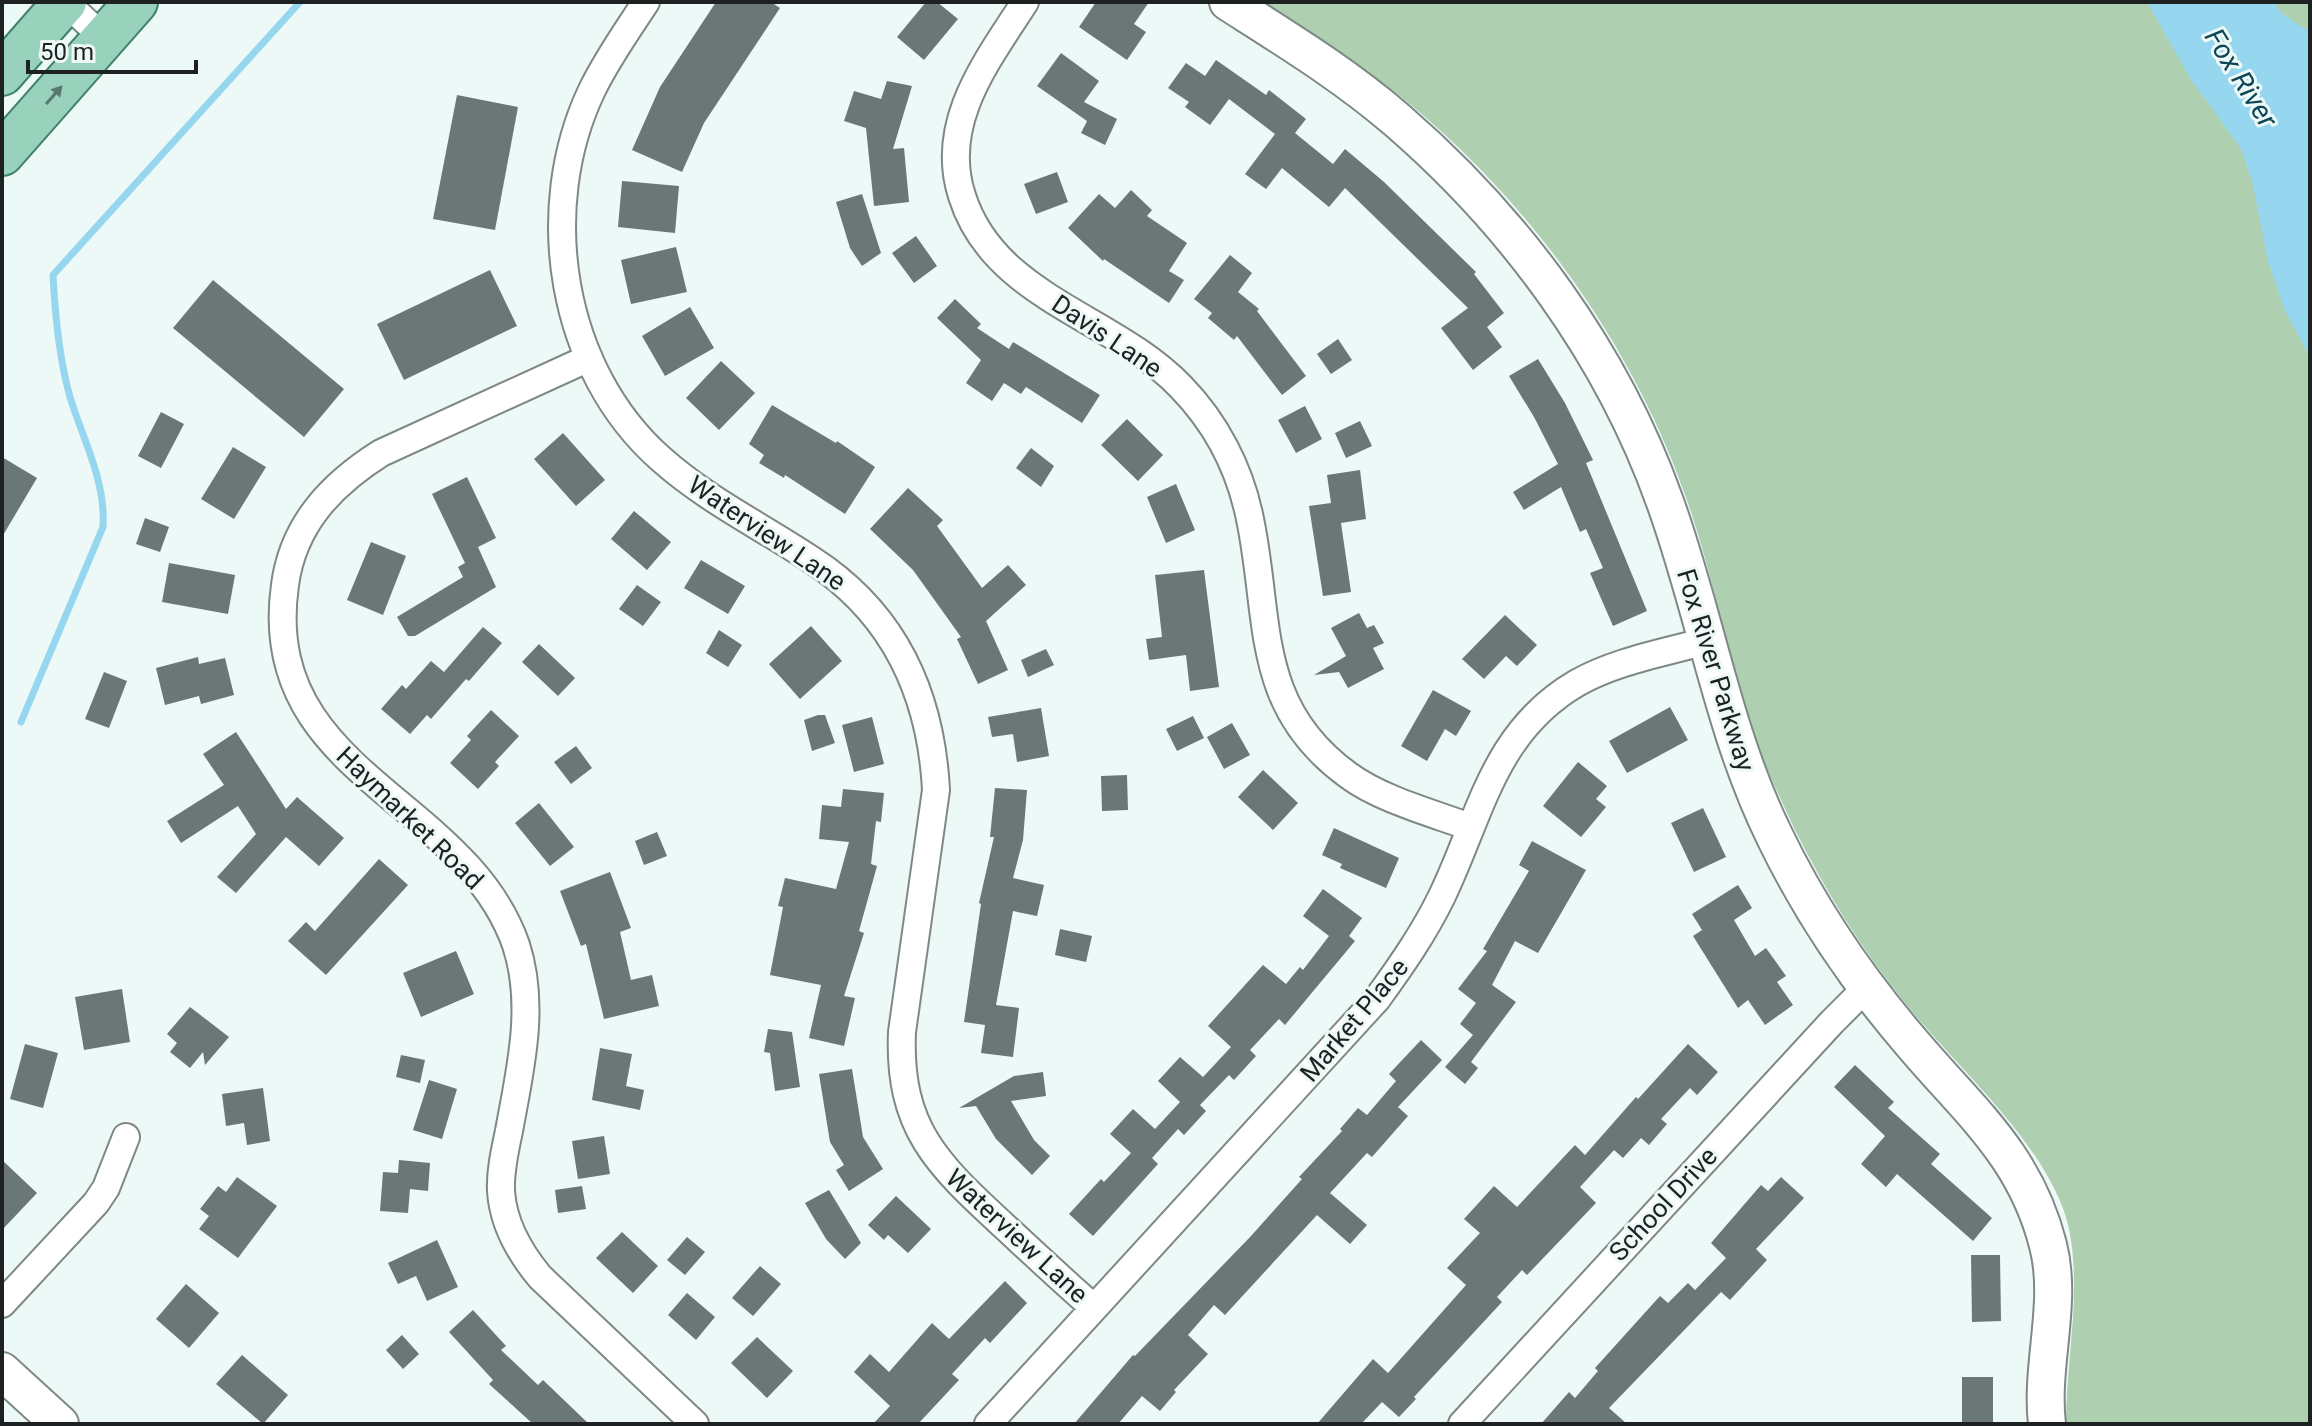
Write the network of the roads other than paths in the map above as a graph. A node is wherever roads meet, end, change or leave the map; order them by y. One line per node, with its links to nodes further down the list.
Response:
1 (65, 2): 6 (street); 7 (main road)
2 (136, 2): 6 (main road)
3 (646, 2): 9 (street, Waterview Lane)
4 (1025, 2): 11 (street, Davis Lane)
5 (1228, 2): 10 (street, Fox River Parkway)
6 (104, 38): 8 (main road, one-way to 6)
7 (2, 74)
8 (2, 154)
9 (589, 358): 15 (street, Waterview Lane); 18 (street, Haymarket Road)
10 (1706, 641): 11 (street, Market Place); 12 (street, Fox River Parkway)
11 (1470, 827): 15 (street, Market Place)
12 (1867, 987): 20 (street, School Drive); 21 (street, Fox River Parkway)
13 (126, 1137): 14 (street)
14 (2, 1304)
15 (1094, 1308): 19 (street, Market Place)
16 (2, 1371): 17 (street)
17 (60, 1424)
18 (695, 1424)
19 (988, 1424)
20 (1462, 1424)
21 (2047, 1424)

